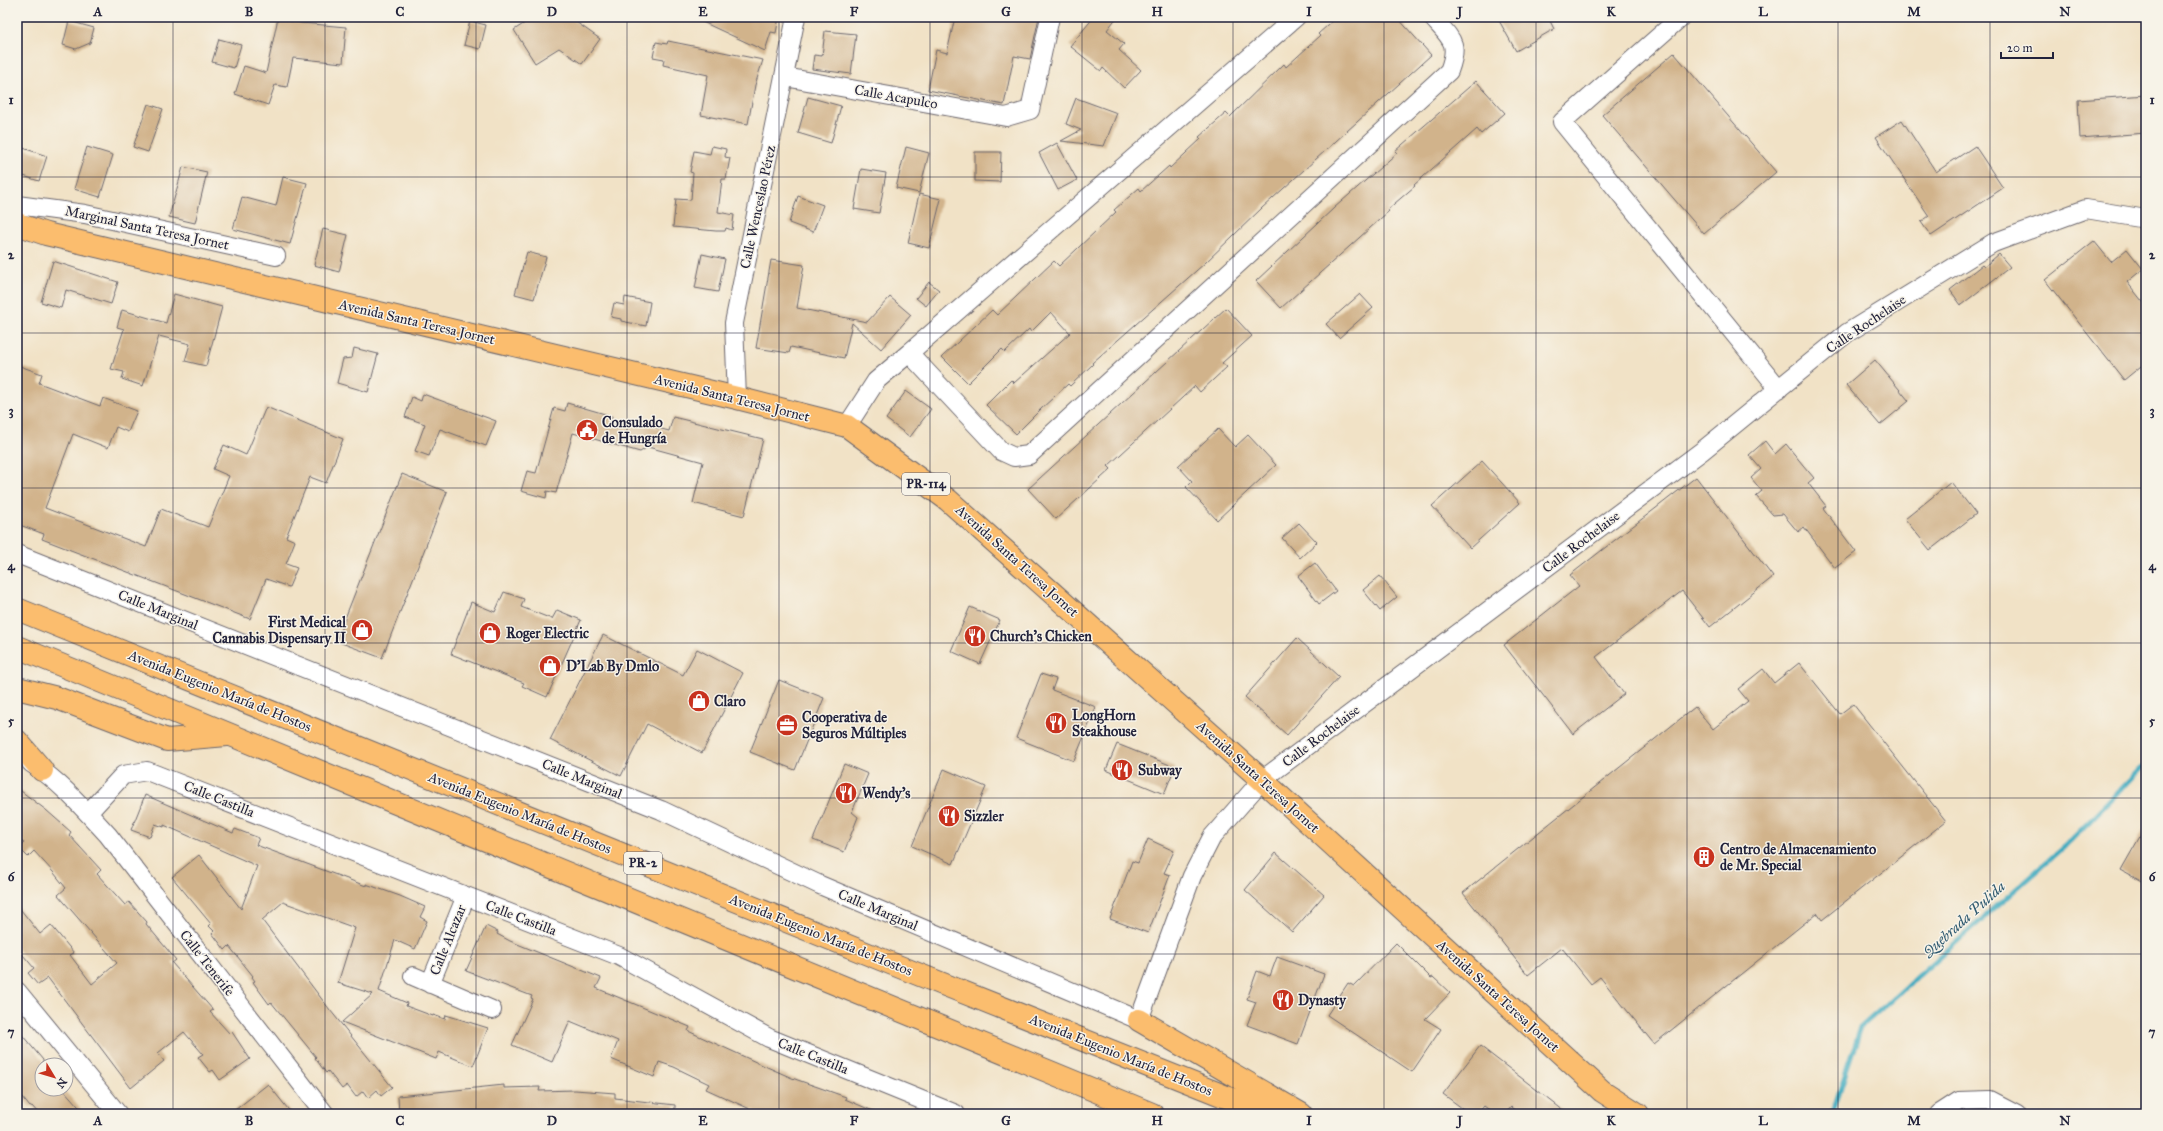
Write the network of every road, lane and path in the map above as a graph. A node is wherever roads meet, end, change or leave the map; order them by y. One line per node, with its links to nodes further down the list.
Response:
1 (796, 17): 6 (street, Calle Wenceslao Pérez)
2 (1050, 17): 6 (street, Calle Acapulco)
3 (1296, 17): 11 (street)
4 (1432, 17): 11 (street)
5 (1681, 17): 12 (street)
6 (785, 77): 13 (street, Calle Wenceslao Pérez)
7 (17, 205): 10 (street, Marginal Santa Teresa Jornet)
8 (2146, 219): 12 (street, Calle Rochelaise)
9 (17, 224): 13 (main road, Avenida Santa Teresa Jornet / PR-114)
10 (276, 256)
11 (909, 353): 14 (street)
12 (1779, 389): 23 (street, Calle Rochelaise)
13 (737, 398): 14 (main road, Avenida Santa Teresa Jornet / PR-114)
14 (847, 426): 23 (main road, Avenida Santa Teresa Jornet / PR-114)
15 (17, 554): 30 (street, Calle Marginal)
16 (17, 609): 35 (main road, Avenida Eugenio María de Hostos / PR-2)
17 (17, 647): 19 (main road)
18 (17, 688): 19 (main road)
19 (230, 735): 34 (main road)
20 (17, 741): 22 (main road)
21 (17, 754): 22 (street)
22 (42, 770): 24 (street)
23 (1262, 780): 30 (street, Calle Rochelaise); 37 (main road, Avenida Santa Teresa Jornet / PR-114)
24 (88, 813): 25 (street, Calle Castilla); 32 (street, Calle Tenerife)
25 (466, 896): 27 (street, Calle Alcazar); 33 (street, Calle Castilla)
26 (413, 976): 27 (street, Calle Alcazar)
27 (430, 984): 29 (street, Calle Alcazar)
28 (17, 991): 31 (street)
29 (492, 1010)
30 (1140, 1020): 36 (main road)
31 (118, 1114)
32 (325, 1114)
33 (956, 1114)
34 (1152, 1114)
35 (1270, 1114)
36 (1301, 1114)
37 (1638, 1114)
38 (1939, 1114): 39 (street)
39 (2017, 1114)

